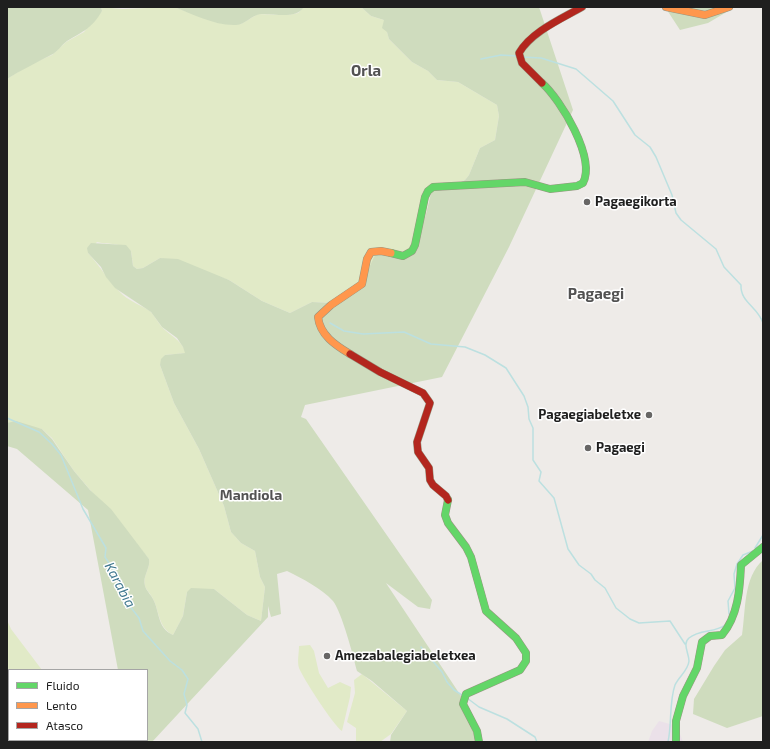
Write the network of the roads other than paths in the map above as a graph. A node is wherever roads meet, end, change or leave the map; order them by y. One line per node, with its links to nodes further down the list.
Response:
1 (582, 7): 5 (street)
2 (666, 7): 3 (street)
3 (729, 7)
4 (763, 547): 6 (street)
5 (479, 742)
6 (676, 742)

